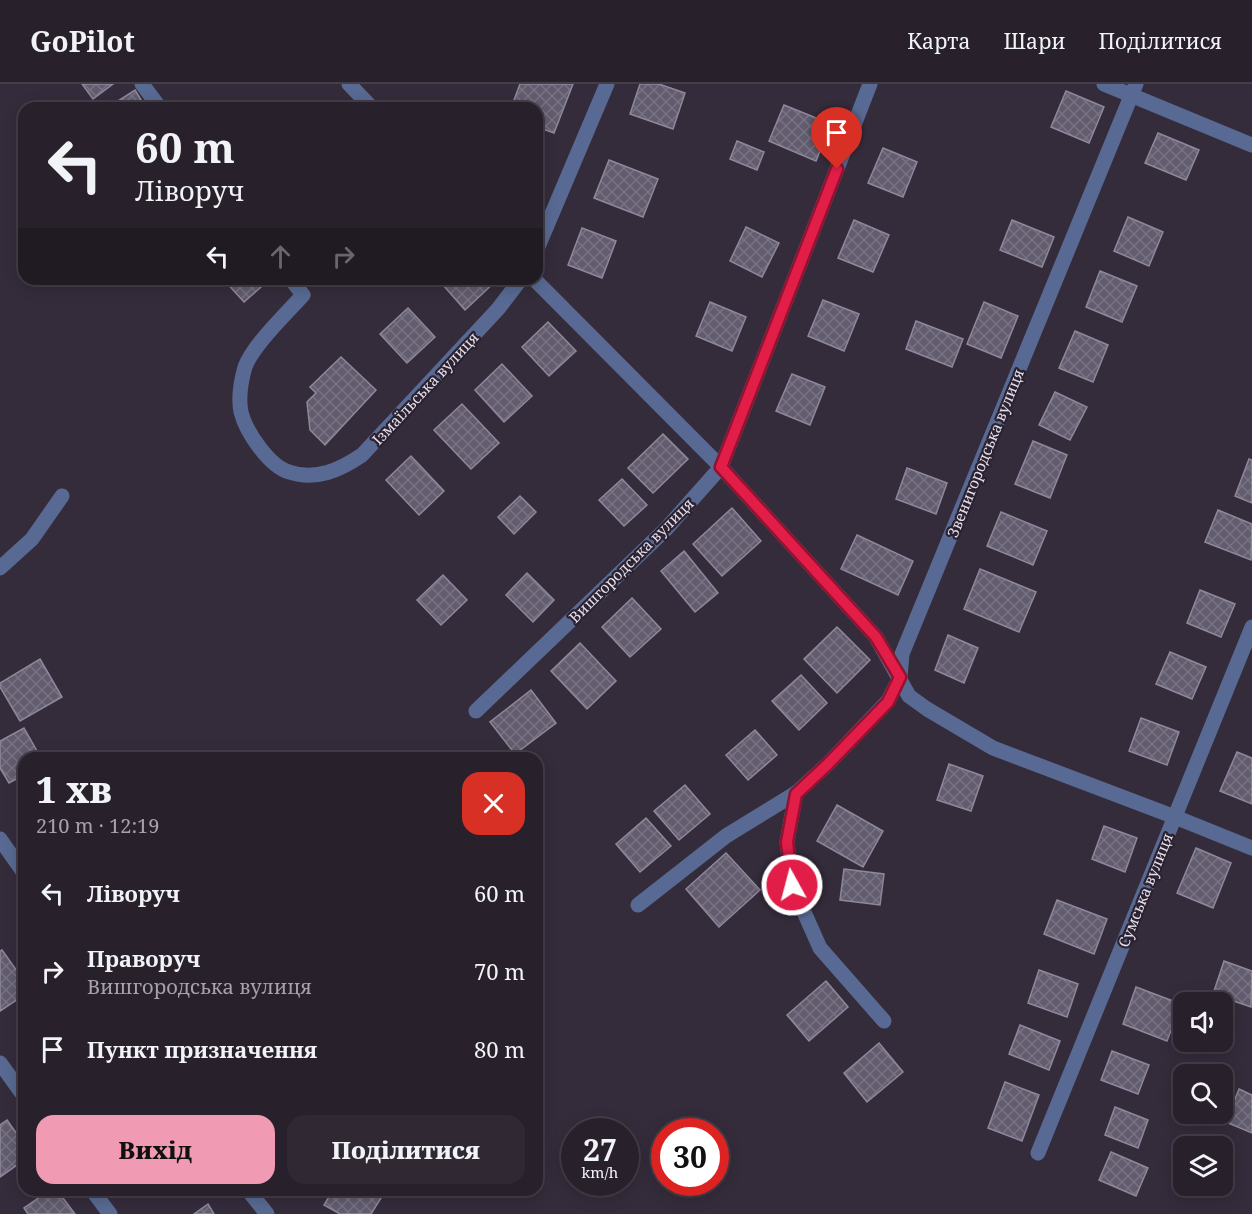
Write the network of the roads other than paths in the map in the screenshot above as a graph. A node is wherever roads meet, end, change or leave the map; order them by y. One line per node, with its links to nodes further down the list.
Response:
1 (142, 84): 7 (street)
2 (349, 84): 8 (street)
3 (607, 84): 10 (street)
4 (870, 84): 14 (street, Вишгородська вулиця)
5 (1104, 84): 6 (street)
6 (1134, 90): 9 (street); 18 (street, Звенигородська вулиця)
7 (156, 102)
8 (366, 102)
9 (1252, 145)
10 (543, 237)
11 (296, 285): 12 (street, Ізмаїльська вулиця)
12 (516, 285)
13 (540, 285): 14 (street)
14 (721, 467): 18 (street); 19 (street, Вишгородська вулиця)
15 (62, 496): 16 (street)
16 (0, 568)
17 (1252, 627): 21 (street, Сумська вулиця)
18 (900, 677): 20 (street, Звенигородська вулиця); 21 (street)
19 (476, 711)
20 (796, 794): 25 (street, Звенигородська вулиця); 26 (street)
21 (1175, 817): 23 (street); 29 (street, Сумська вулиця)
22 (0, 839): 24 (street)
23 (1252, 848)
24 (18, 864)
25 (638, 905)
26 (884, 1021)
27 (0, 1063): 28 (street)
28 (18, 1088)
29 (1038, 1153)
30 (96, 1196): 32 (street)
31 (254, 1196): 33 (street)
32 (110, 1214)
33 (267, 1214)

